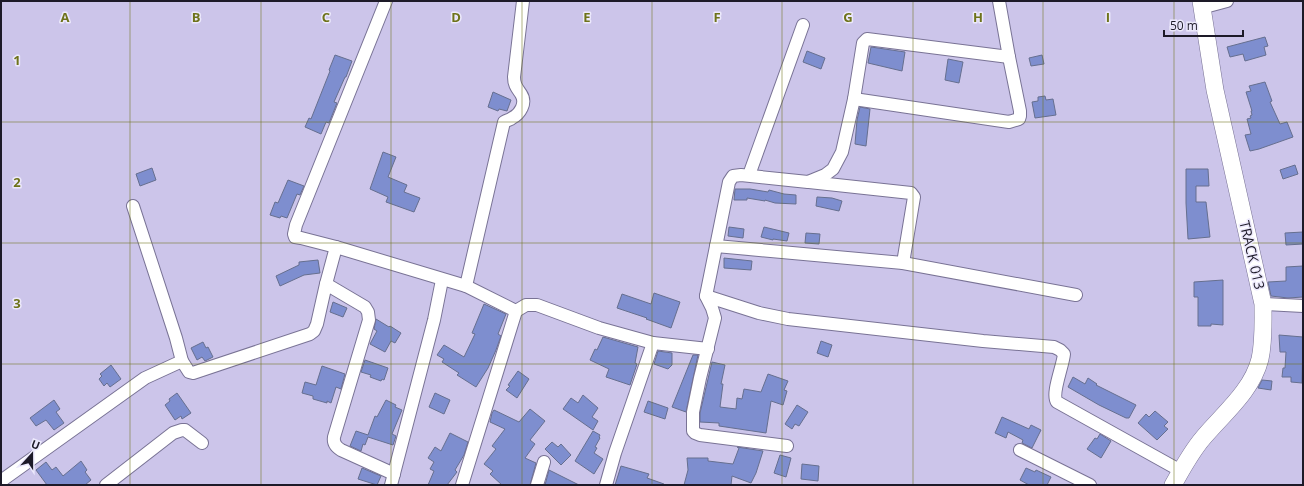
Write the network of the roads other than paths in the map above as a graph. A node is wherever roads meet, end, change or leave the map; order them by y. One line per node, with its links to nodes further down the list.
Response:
1 (386, 1): 13 (street)
2 (523, 1): 17 (street)
3 (999, 1): 7 (street)
4 (1227, 1): 5 (street)
5 (1201, 5): 20 (street, TRACK 013)
6 (803, 25): 9 (street)
7 (1008, 57): 8 (street); 8 (street)
8 (854, 98): 10 (street)
9 (749, 175): 10 (street); 12 (street)
10 (808, 182): 14 (street)
11 (133, 206): 25 (street)
12 (716, 246): 14 (street); 19 (street)
13 (336, 247): 15 (street); 16 (street)
14 (903, 263): 18 (street)
15 (442, 280): 17 (street); 31 (street)
16 (326, 284): 25 (street); 31 (street)
17 (466, 286): 22 (street)
18 (1076, 295)
19 (706, 296): 24 (street); 30 (street)
20 (1263, 304): 21 (street); 30 (street, TRACK 013)
21 (1303, 306)
22 (516, 311): 23 (street); 34 (street)
23 (652, 343): 24 (street); 36 (street)
24 (708, 349): 27 (street)
25 (182, 361): 32 (street)
26 (202, 443): 33 (street)
27 (787, 446)
28 (1020, 450): 37 (street)
29 (544, 462): 35 (street)
30 (1177, 478)
31 (393, 480)
32 (1, 481)
33 (106, 485)
34 (462, 485)
35 (537, 485)
36 (606, 485)
37 (1090, 485)

